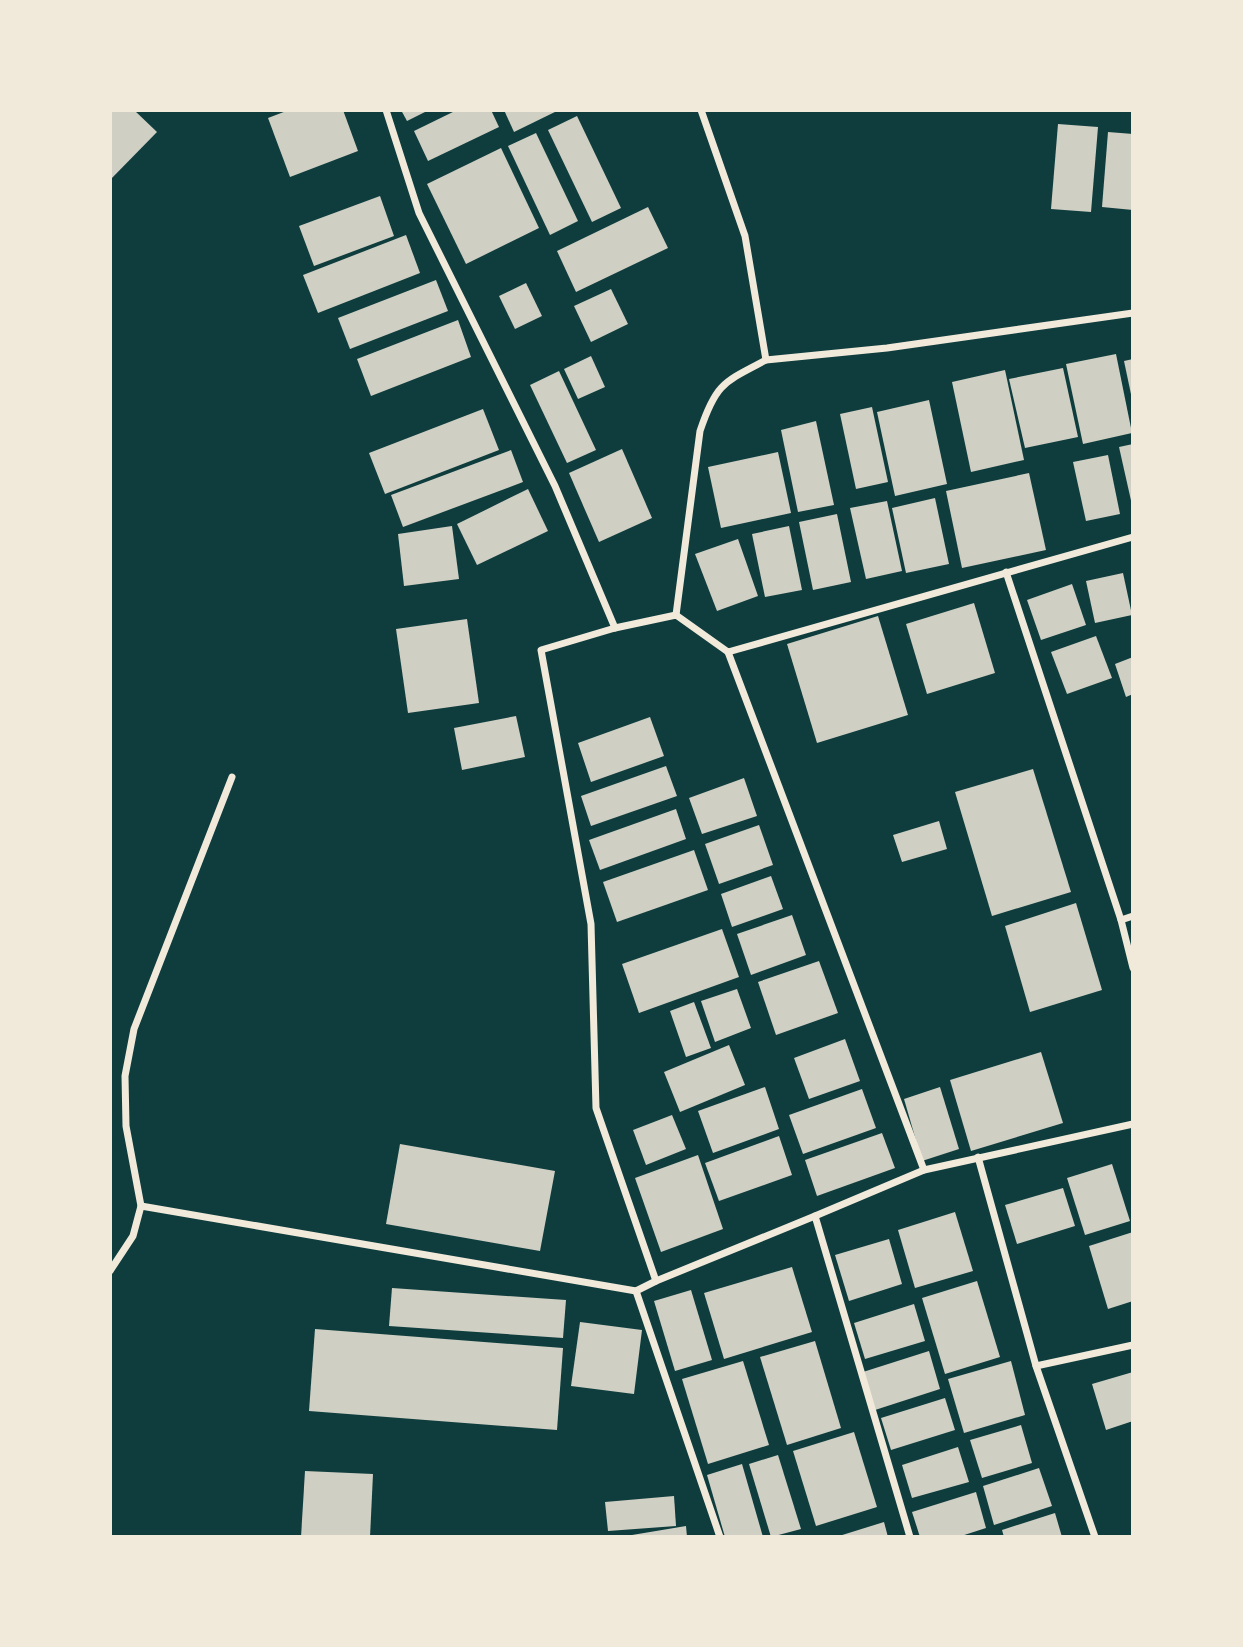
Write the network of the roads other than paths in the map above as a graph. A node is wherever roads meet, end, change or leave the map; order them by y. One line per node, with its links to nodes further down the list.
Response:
1 (386, 110): 8 (street)
2 (701, 110): 4 (street)
3 (1133, 313): 4 (street)
4 (766, 360): 7 (street)
5 (1133, 537): 6 (street)
6 (1006, 572): 9 (street); 12 (street)
7 (676, 615): 8 (street); 9 (street)
8 (615, 628): 20 (street)
9 (728, 652): 16 (street)
10 (232, 776): 17 (street)
11 (1133, 916): 12 (street)
12 (1121, 920): 13 (street)
13 (1133, 968)
14 (1133, 1124): 15 (street)
15 (978, 1157): 16 (street); 23 (street)
16 (924, 1170): 18 (street)
17 (141, 1206): 19 (street); 21 (street)
18 (815, 1216): 20 (street); 25 (street)
19 (110, 1271)
20 (656, 1281): 21 (street)
21 (636, 1291): 24 (street)
22 (1133, 1345): 23 (street)
23 (1036, 1366): 26 (street)
24 (720, 1537)
25 (910, 1537)
26 (1095, 1537)

